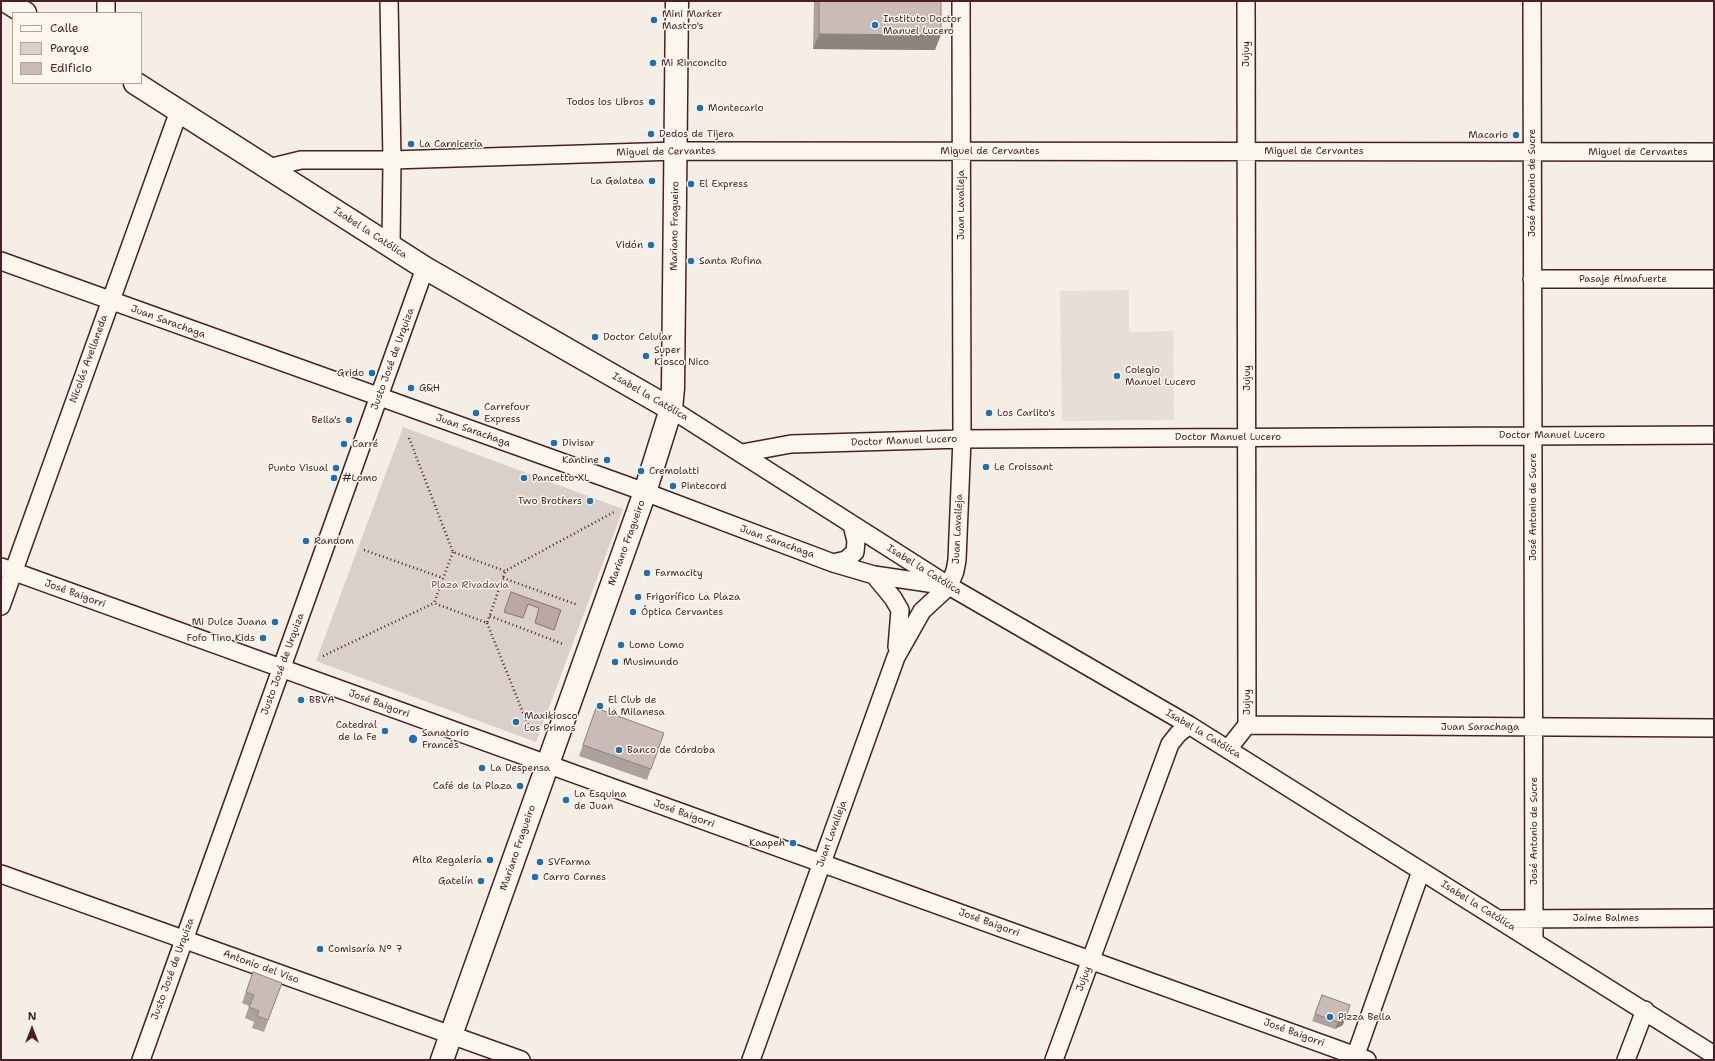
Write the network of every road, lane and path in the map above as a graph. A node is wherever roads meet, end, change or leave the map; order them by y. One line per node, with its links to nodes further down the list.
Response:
1 (6, 1): 8 (main road)
2 (106, 1): 9 (street)
3 (389, 1): 17 (street)
4 (677, 1): 12 (main road, Mariano Fragueiro)
5 (961, 1): 13 (street, Juan Lavalleja)
6 (1246, 1): 14 (street, Jujuy)
7 (1532, 1): 15 (street, José Antonio de Sucre)
8 (23, 12)
9 (106, 12)
10 (137, 84): 11 (main road, Isabel la Católica)
11 (179, 111): 18 (main road, Isabel la Católica); 24 (street, Nicolás Avellaneda)
12 (676, 151): 13 (street, Miguel de Cervantes); 17 (street, Miguel de Cervantes); 26 (main road, Mariano Fragueiro)
13 (961, 151): 14 (street, Miguel de Cervantes); 31 (street, Juan Lavalleja)
14 (1246, 151): 15 (street, Miguel de Cervantes); 29 (street, Jujuy)
15 (1532, 152): 16 (street, Miguel de Cervantes); 22 (street, José Antonio de Sucre)
16 (1714, 152)
17 (392, 160): 18 (street, Miguel de Cervantes); 19 (street)
18 (268, 168): 19 (main road, Isabel la Católica)
19 (391, 246): 21 (main road, Isabel la Católica)
20 (1, 262): 24 (street, Juan Sarachaga)
21 (425, 268): 25 (street, Justo José de Urquiza); 26 (main road, Isabel la Católica)
22 (1532, 279): 23 (street, Pasaje Almafuerte); 28 (street, José Antonio de Sucre)
23 (1714, 279)
24 (110, 301): 25 (street, Juan Sarachaga); 39 (street, Nicolás Avellaneda)
25 (379, 398): 33 (street, Juan Sarachaga); 53 (street, Justo José de Urquiza)
26 (671, 409): 32 (street, Isabel la Católica); 33 (main road, Mariano Fragueiro)
27 (1714, 435): 28 (street, Doctor Manuel Lucero)
28 (1533, 436): 29 (street, Doctor Manuel Lucero); 56 (street, José Antonio de Sucre)
29 (1247, 437): 31 (street, Doctor Manuel Lucero); 55 (street, Jujuy)
30 (409, 438): 37 (path)
31 (962, 439): 32 (street, Doctor Manuel Lucero); 44 (street, Juan Lavalleja)
32 (742, 453): 35 (street, Isabel la Católica)
33 (644, 492): 38 (street, Juan Sarachaga); 60 (main road, Mariano Fragueiro)
34 (614, 512): 40 (path)
35 (852, 524): 38 (street); 44 (street, Isabel la Católica)
36 (364, 550): 42 (path)
37 (452, 552): 40 (path); 42 (path)
38 (833, 563): 41 (street, Juan Sarachaga)
39 (7, 569): 46 (street, Nicolás Avellaneda); 53 (street, José Baigorri)
40 (505, 571): 43 (path)
41 (874, 575): 44 (street, Juan Sarachaga); 52 (street)
42 (443, 578): 45 (path)
43 (503, 578): 47 (path); 48 (path)
44 (949, 586): 52 (street, Juan Lavalleja); 54 (street, Isabel la Católica)
45 (434, 603): 49 (path); 51 (path)
46 (1, 606)
47 (578, 606)
48 (490, 616): 49 (path); 50 (path)
49 (487, 622): 58 (path)
50 (563, 644)
51 (323, 656)
52 (896, 657): 61 (street, Juan Lavalleja)
53 (282, 668): 60 (street, José Baigorri); 67 (street, Justo José de Urquiza)
54 (1190, 725): 59 (street, Isabel la Católica); 69 (street, Jujuy)
55 (1247, 725): 56 (street, Juan Sarachaga); 59 (street, Jujuy)
56 (1534, 727): 57 (street, Juan Sarachaga); 64 (street, José Antonio de Sucre)
57 (1714, 728)
58 (530, 730)
59 (1228, 749): 62 (street, Isabel la Católica)
60 (548, 764): 61 (street, José Baigorri); 71 (main road, Mariano Fragueiro)
61 (821, 863): 69 (street, José Baigorri); 77 (street, Juan Lavalleja)
62 (1421, 871): 66 (street, Isabel la Católica); 73 (street)
63 (1, 874): 67 (street, Antonio del Viso)
64 (1534, 918): 65 (street, Jaime Balmes); 66 (street, Jaime Balmes); 68 (street, José Antonio de Sucre)
65 (1714, 918)
66 (1498, 919): 68 (street, Isabel la Católica)
67 (184, 939): 71 (street, Antonio del Viso); 74 (street, Justo José de Urquiza)
68 (1534, 941): 70 (street, Isabel la Católica)
69 (1091, 960): 73 (street, José Baigorri); 78 (street, Jujuy)
70 (1645, 1010): 72 (street, Isabel la Católica); 79 (street)
71 (451, 1035): 75 (main road, Mariano Fragueiro); 76 (street, Antonio del Viso)
72 (1714, 1055)
73 (1359, 1059)
74 (141, 1060)
75 (442, 1060)
76 (520, 1060)
77 (751, 1060)
78 (1054, 1060)
79 (1626, 1060)

